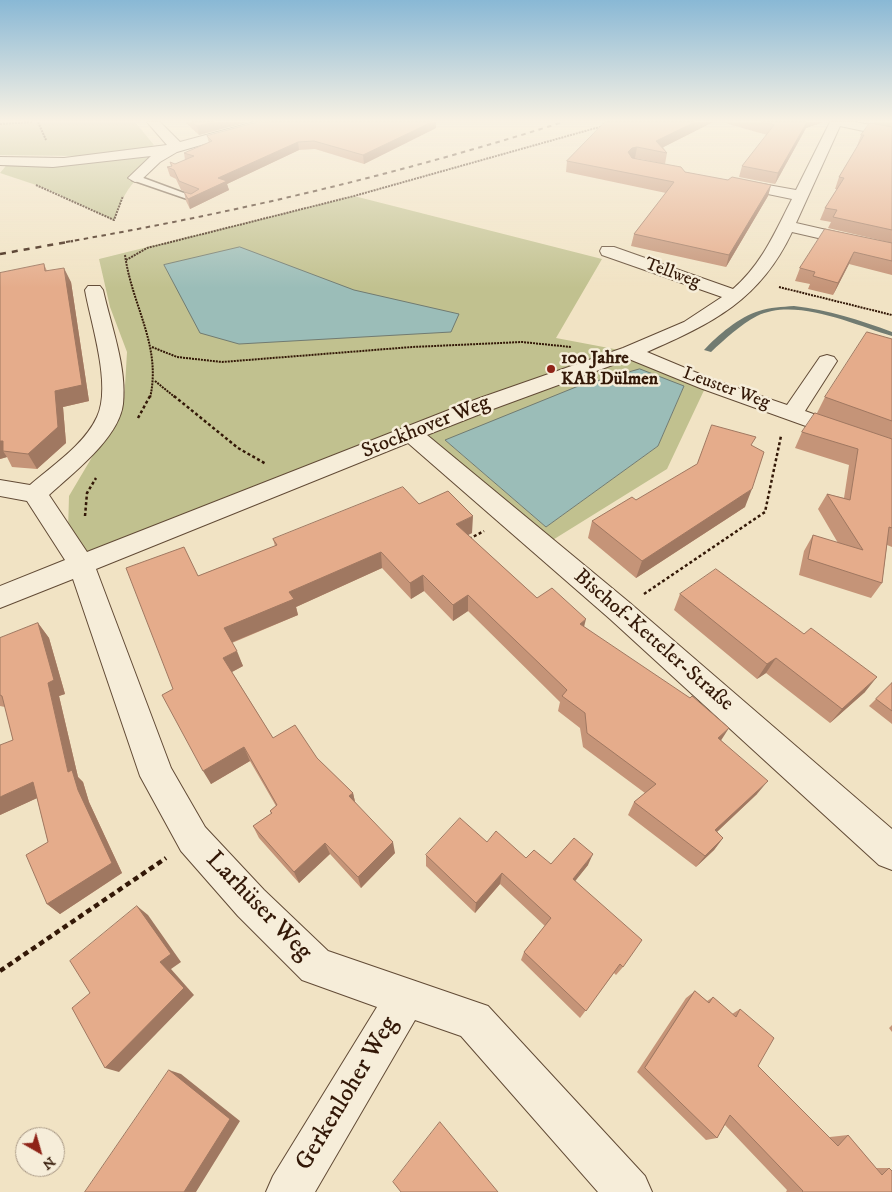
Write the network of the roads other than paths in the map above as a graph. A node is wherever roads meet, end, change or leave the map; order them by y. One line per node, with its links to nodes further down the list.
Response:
1 (135, 178): 5 (lane)
2 (810, 178): 4 (street, Stockhover Weg)
3 (723, 181): 4 (street)
4 (801, 196): 6 (street, Stockhover Weg)
5 (196, 198)
6 (788, 226): 7 (street); 10 (street, Stockhover Weg)
7 (892, 250)
8 (608, 251): 10 (street, Tellweg)
9 (94, 290): 17 (street)
10 (736, 296): 11 (street, Stockhover Weg)
11 (621, 355): 13 (street, Leuster Weg); 14 (street, Stockhover Weg)
12 (827, 361): 13 (street, Leuster Weg)
13 (790, 412): 15 (street, Leuster Weg)
14 (411, 434): 18 (street, Stockhover Weg); 20 (street, Bischof-Ketteler-Straße)
15 (892, 450)
16 (0, 488): 17 (street)
17 (35, 494): 18 (street, Larhüser Weg)
18 (81, 564): 19 (street, Stockhover Weg); 21 (street, Larhüser Weg)
19 (0, 597)
20 (892, 852)
21 (406, 996): 22 (street, Gerkenloher Weg); 23 (street, Larhüser Weg)
22 (289, 1192)
23 (629, 1192)

